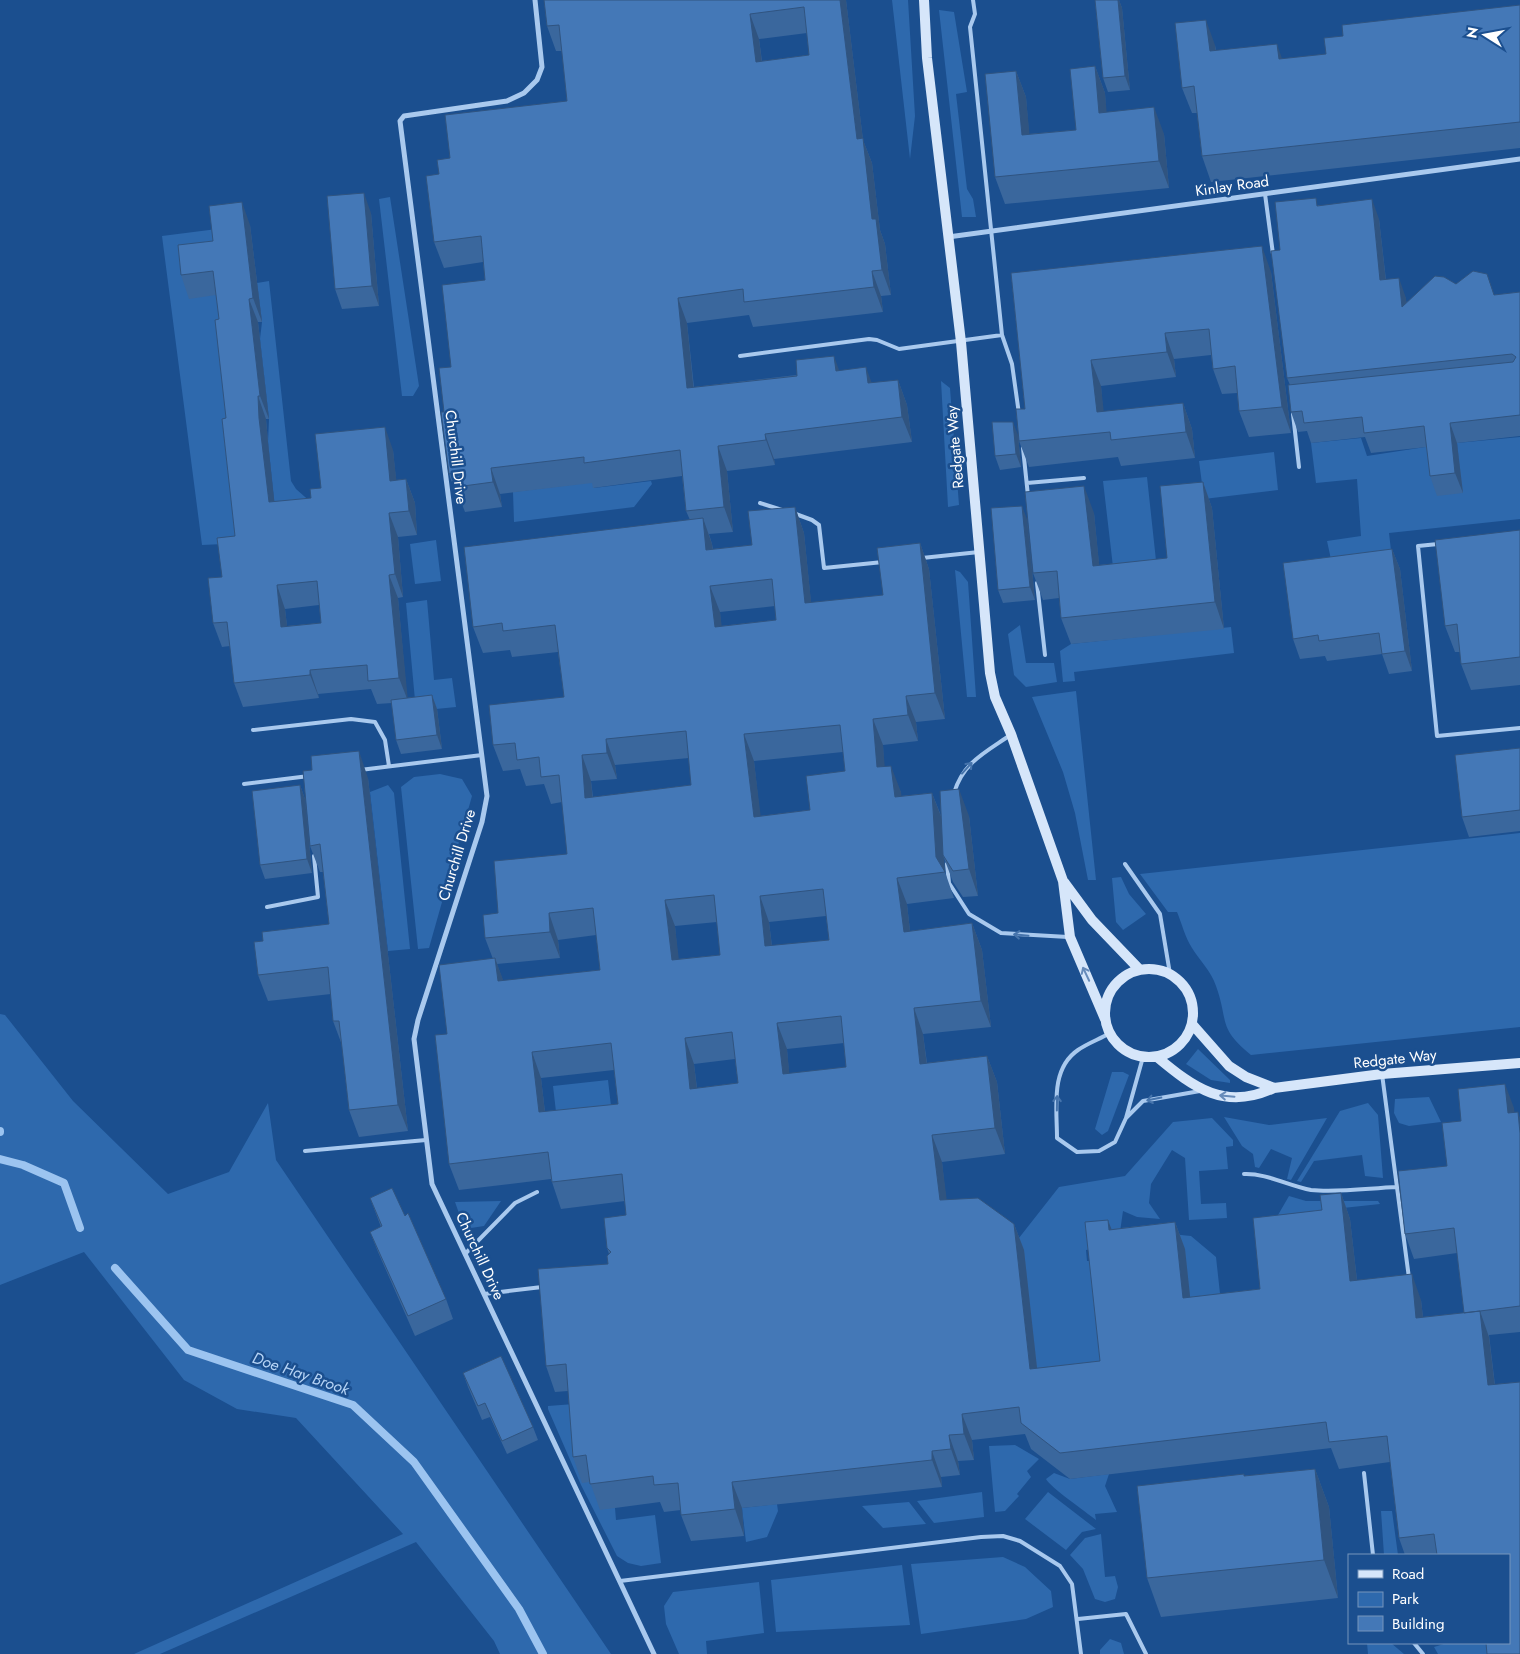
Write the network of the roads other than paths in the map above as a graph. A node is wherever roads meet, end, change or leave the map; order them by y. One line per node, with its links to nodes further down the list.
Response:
1 (536, 0): 29 (street, Churchill Drive)
2 (924, 0): 7 (street, Redgate Way)
3 (974, 0): 6 (lane)
4 (1520, 159): 5 (street, Kinlay Road)
5 (1265, 194): 6 (street, Kinlay Road); 8 (lane)
6 (990, 232): 7 (street, Kinlay Road); 9 (lane)
7 (947, 238): 10 (street, Redgate Way)
8 (1274, 264)
9 (1002, 335): 10 (lane); 13 (lane)
10 (961, 342): 11 (lane); 21 (street, Redgate Way)
11 (740, 356)
12 (1293, 411): 15 (lane)
13 (1020, 420)
14 (1022, 438): 17 (lane)
15 (1299, 467)
16 (1084, 478): 17 (lane)
17 (1027, 484): 18 (lane)
18 (1029, 502)
19 (760, 503): 23 (lane)
20 (1446, 544): 26 (lane)
21 (979, 552): 22 (lane); 28 (street, Redgate Way)
22 (911, 559)
23 (892, 561)
24 (1037, 579): 25 (lane)
25 (1045, 655)
26 (1520, 728)
27 (253, 730): 30 (lane)
28 (1011, 734): 36 (lane, one-way to 28); 40 (street, Redgate Way)
29 (482, 755): 30 (lane); 55 (street, Churchill Drive)
30 (389, 766): 31 (lane)
31 (352, 771)
32 (316, 775): 33 (lane)
33 (307, 776): 34 (lane); 35 (lane)
34 (244, 784)
35 (308, 785)
36 (953, 796)
37 (314, 850): 41 (lane)
38 (947, 857): 42 (lane, one-way to 38)
39 (1125, 864): 44 (lane)
40 (1063, 881): 42 (street, Redgate Way); 43 (street, Redgate Way)
41 (267, 906)
42 (1070, 937): 45 (street, Redgate Way, one-way to 42)
43 (1140, 970): 44 (street); 45 (street, Redgate Way)
44 (1170, 974): 46 (street)
45 (1106, 1019): 47 (street, Redgate Way)
46 (1192, 1024): 49 (street, Redgate Way); 52 (street, Redgate Way)
47 (1110, 1033): 48 (street, Redgate Way); 54 (lane, one-way to 47)
48 (1143, 1057): 49 (street, Redgate Way); 54 (lane)
49 (1157, 1057): 53 (street, Redgate Way)
50 (1520, 1063): 51 (street, Redgate Way)
51 (1382, 1074): 52 (street, Redgate Way); 58 (lane)
52 (1274, 1088): 53 (street, Redgate Way, one-way to 53)
53 (1203, 1091): 54 (lane, one-way to 54)
54 (1126, 1118)
55 (426, 1140): 56 (lane); 60 (street, Churchill Drive)
56 (305, 1151)
57 (1244, 1174): 58 (lane)
58 (1397, 1187): 61 (lane)
59 (537, 1192): 60 (lane)
60 (465, 1254): 63 (street, Churchill Drive)
61 (1409, 1283)
62 (550, 1286): 63 (lane)
63 (484, 1294): 66 (street, Churchill Drive)
64 (1364, 1473): 65 (lane)
65 (1373, 1554)
66 (620, 1581): 67 (lane); 69 (street, Churchill Drive)
67 (1078, 1619): 70 (lane); 71 (lane)
68 (1415, 1644): 72 (lane)
69 (654, 1654)
70 (1081, 1654)
71 (1146, 1654)
72 (1423, 1654)

